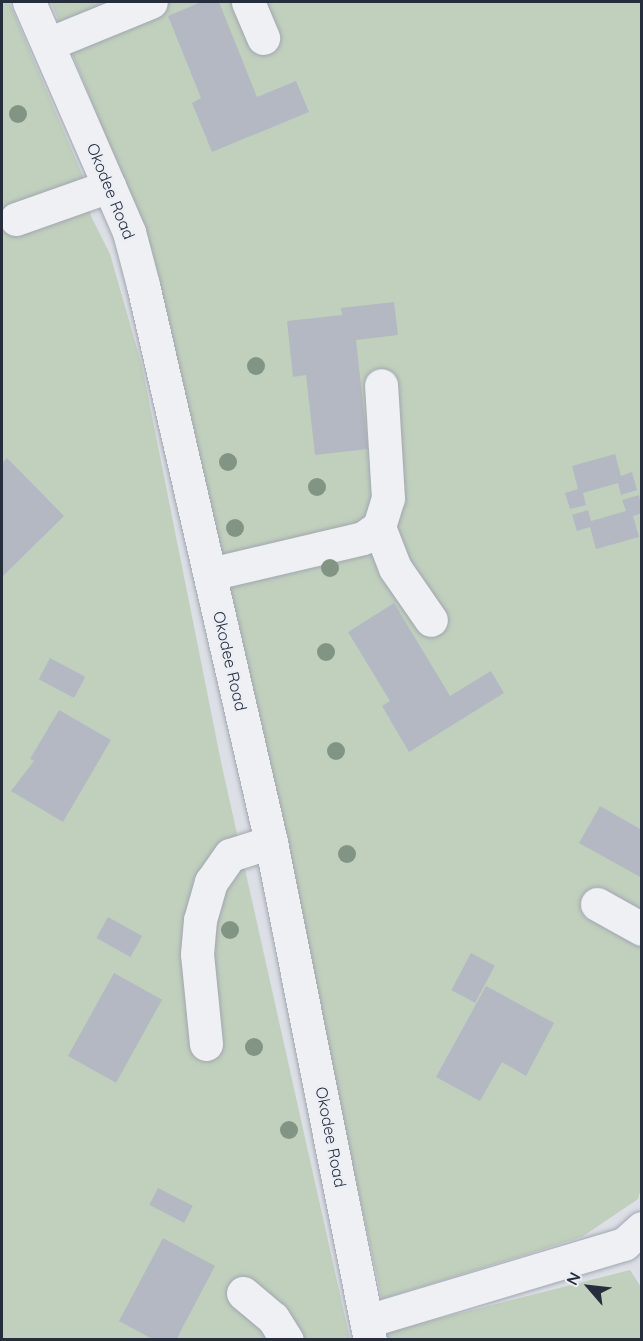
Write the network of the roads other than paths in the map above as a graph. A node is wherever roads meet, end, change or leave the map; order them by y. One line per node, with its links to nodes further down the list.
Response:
1 (29, 2): 5 (street, Okodee Road)
2 (151, 2): 5 (street)
3 (248, 2): 4 (street)
4 (263, 38)
5 (48, 44): 6 (street, Okodee Road)
6 (109, 186): 7 (street); 10 (street, Okodee Road)
7 (16, 219)
8 (381, 385): 9 (street)
9 (379, 527): 10 (street); 11 (street)
10 (210, 574): 12 (street, Okodee Road)
11 (431, 620)
12 (271, 842): 15 (street); 18 (street, Okodee Road)
13 (597, 904): 14 (street)
14 (642, 929)
15 (206, 1044)
16 (640, 1236): 18 (street)
17 (243, 1293): 19 (street)
18 (368, 1330)
19 (287, 1340)

